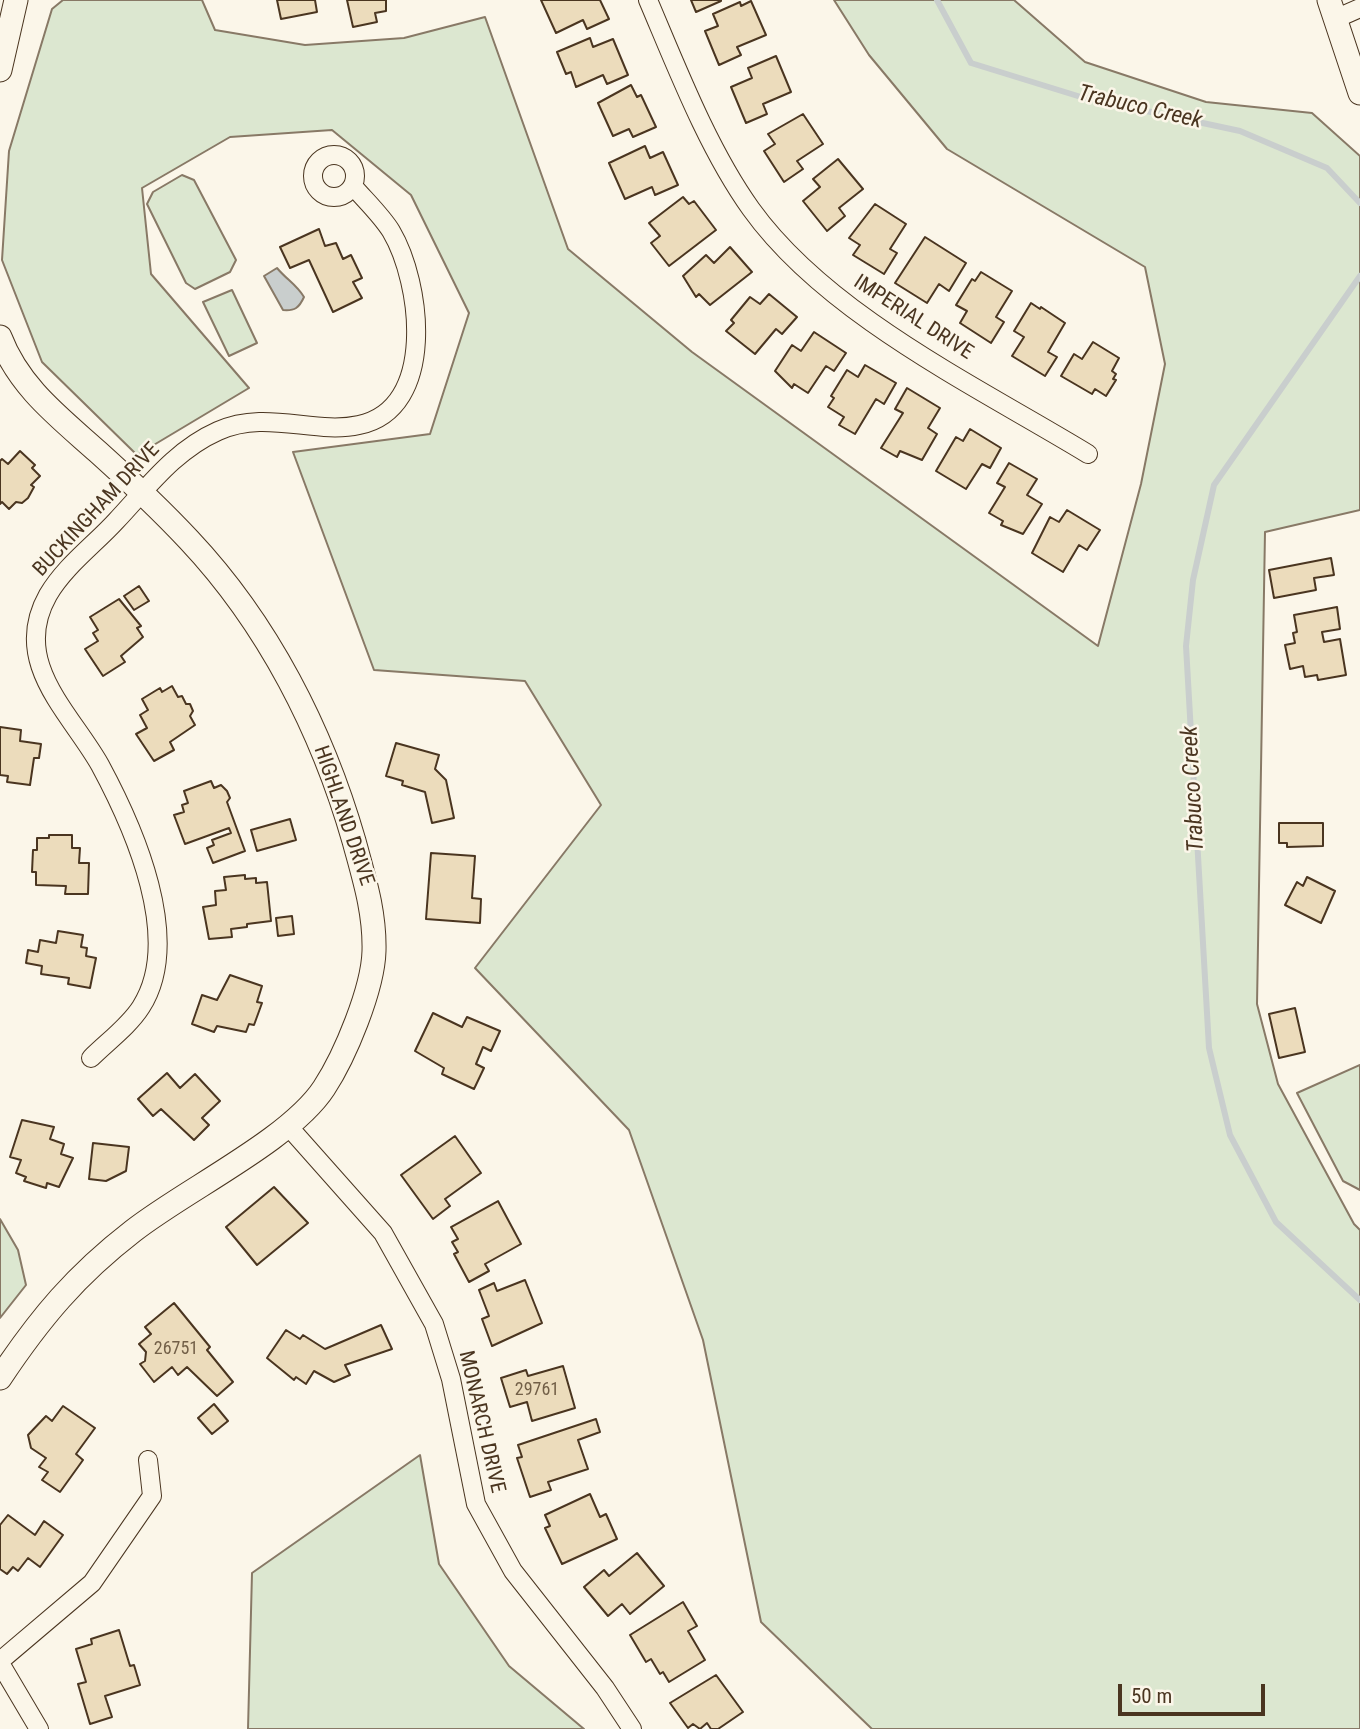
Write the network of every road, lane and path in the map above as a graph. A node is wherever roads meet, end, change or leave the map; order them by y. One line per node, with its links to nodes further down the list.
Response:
1 (16, 0): 5 (street)
2 (648, 0): 10 (street, IMPERIAL DRIVE)
3 (1360, 8): 4 (street)
4 (1332, 10): 6 (street)
5 (0, 69)
6 (1360, 93)
7 (353, 186): 11 (street, BUCKINGHAM DRIVE)
8 (0, 337): 9 (street, HIGHLAND DRIVE)
9 (5, 366): 11 (street, HIGHLAND DRIVE)
10 (1088, 454)
11 (141, 491): 12 (street, BUCKINGHAM DRIVE); 13 (street, HIGHLAND DRIVE)
12 (91, 1058)
13 (288, 1126): 14 (street, HIGHLAND DRIVE); 18 (street, MONARCH DRIVE)
14 (0, 1378)
15 (148, 1460): 16 (street)
16 (0, 1662): 17 (street)
17 (39, 1729)
18 (632, 1729)

